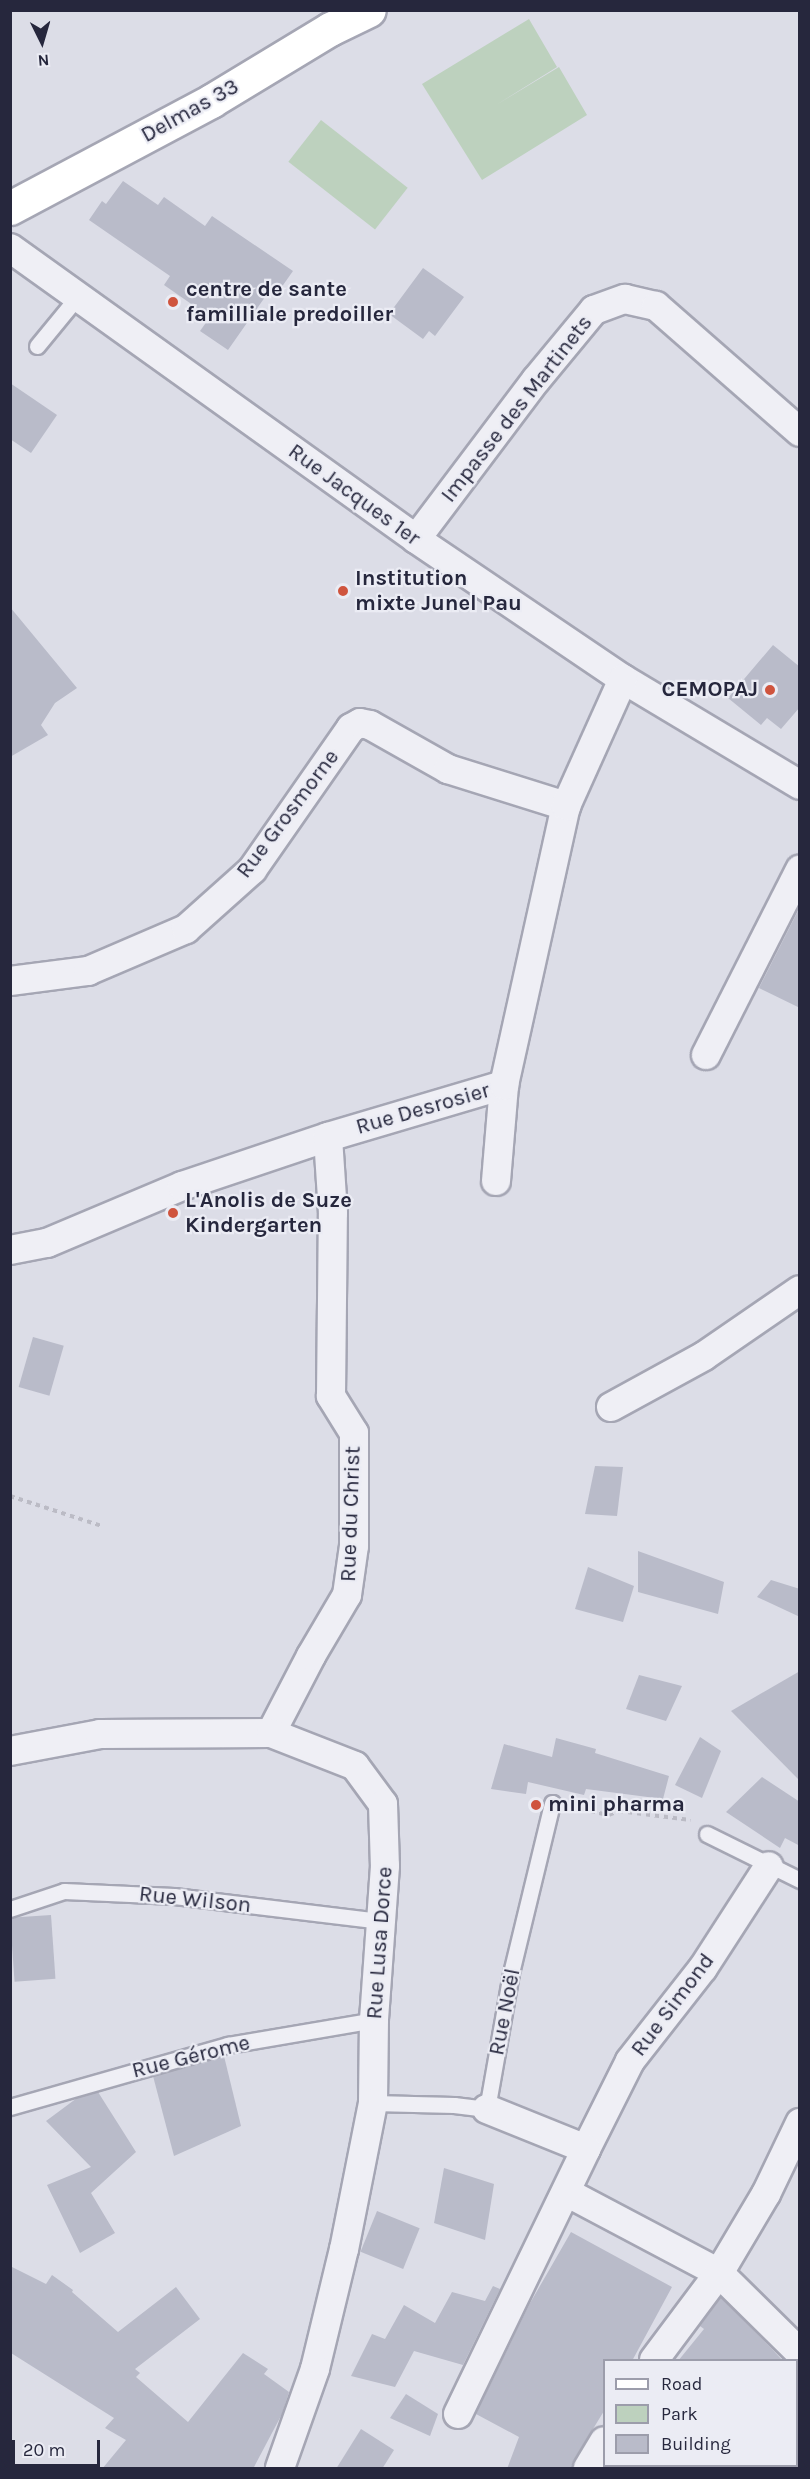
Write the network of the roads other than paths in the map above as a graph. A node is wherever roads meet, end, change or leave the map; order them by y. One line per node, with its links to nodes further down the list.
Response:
1 (369, 10): 2 (main road, Delmas 33)
2 (10, 208)
3 (10, 248): 4 (street, Rue Jacques 1er)
4 (78, 296): 5 (lane); 7 (street, Rue Jacques 1er)
5 (37, 346)
6 (800, 432): 7 (street, Impasse des Martinets)
7 (416, 539): 8 (street, Rue Jacques 1er)
8 (623, 679): 9 (street, Rue Jacques 1er); 10 (street, Rue Desrosier)
9 (800, 784)
10 (566, 806): 12 (street, Rue Grosmorne); 14 (street, Rue Desrosier)
11 (800, 870): 13 (street)
12 (10, 981)
13 (706, 1055)
14 (504, 1085): 15 (street, Rue Desrosier); 16 (street)
15 (328, 1137): 17 (street, Rue Desrosier); 20 (street, Rue du Christ)
16 (496, 1181)
17 (10, 1250)
18 (800, 1290): 19 (street)
19 (611, 1407)
20 (271, 1733): 21 (street, Rue Lusa Dorce); 27 (street, Rue Lusa Dorce)
21 (10, 1751)
22 (552, 1803): 31 (lane, Rue Noël)
23 (707, 1834): 24 (lane)
24 (769, 1866): 25 (lane); 33 (street, Rue Simond)
25 (800, 1880)
26 (10, 1909): 27 (lane, Rue Wilson)
27 (382, 1922): 28 (street, Rue Lusa Dorce)
28 (374, 2020): 29 (street, Rue Lusa Dorce); 30 (lane, Rue Gérome)
29 (373, 2103): 31 (lane); 40 (street, Rue Lusa Dorce)
30 (10, 2107)
31 (487, 2109): 33 (street)
32 (800, 2123): 35 (street)
33 (586, 2149): 34 (street, Rue Simond)
34 (566, 2192): 35 (street); 38 (street, Rue Simond)
35 (718, 2273): 36 (street); 37 (street)
36 (800, 2353)
37 (655, 2359)
38 (458, 2414)
39 (603, 2443): 41 (street)
40 (280, 2469)
41 (588, 2469)

